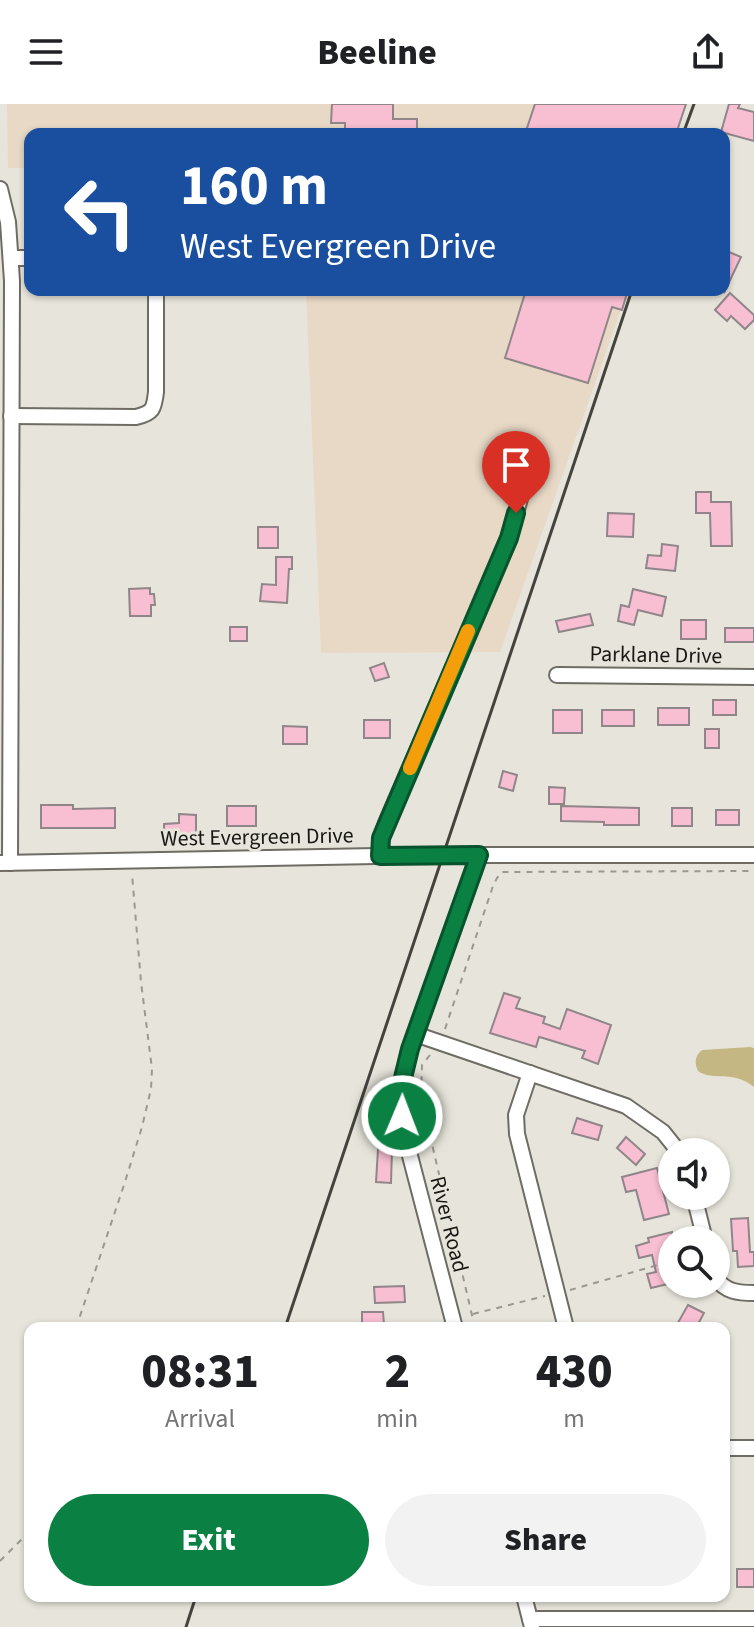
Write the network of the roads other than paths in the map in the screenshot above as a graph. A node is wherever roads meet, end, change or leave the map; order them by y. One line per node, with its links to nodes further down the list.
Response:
1 (0, 189): 2 (street)
2 (11, 258): 3 (street); 5 (street)
3 (24, 258)
4 (156, 296): 5 (street)
5 (11, 416): 12 (street)
6 (523, 488): 11 (street)
7 (557, 675): 8 (street, Parklane Drive)
8 (754, 677)
9 (479, 855): 10 (street, West Evergreen Drive); 11 (street, West Evergreen Drive); 13 (street, River Road)
10 (754, 855)
11 (380, 856): 12 (street, West Evergreen Drive)
12 (5, 863)
13 (415, 1034): 14 (street); 18 (street, River Road)
14 (530, 1073): 15 (street); 19 (street)
15 (668, 1138)
16 (730, 1290): 17 (street)
17 (754, 1293)
18 (453, 1322)
19 (564, 1322)
20 (730, 1448): 21 (street)
21 (754, 1448)
22 (526, 1602): 24 (street)
23 (754, 1619): 24 (street)
24 (531, 1623)

